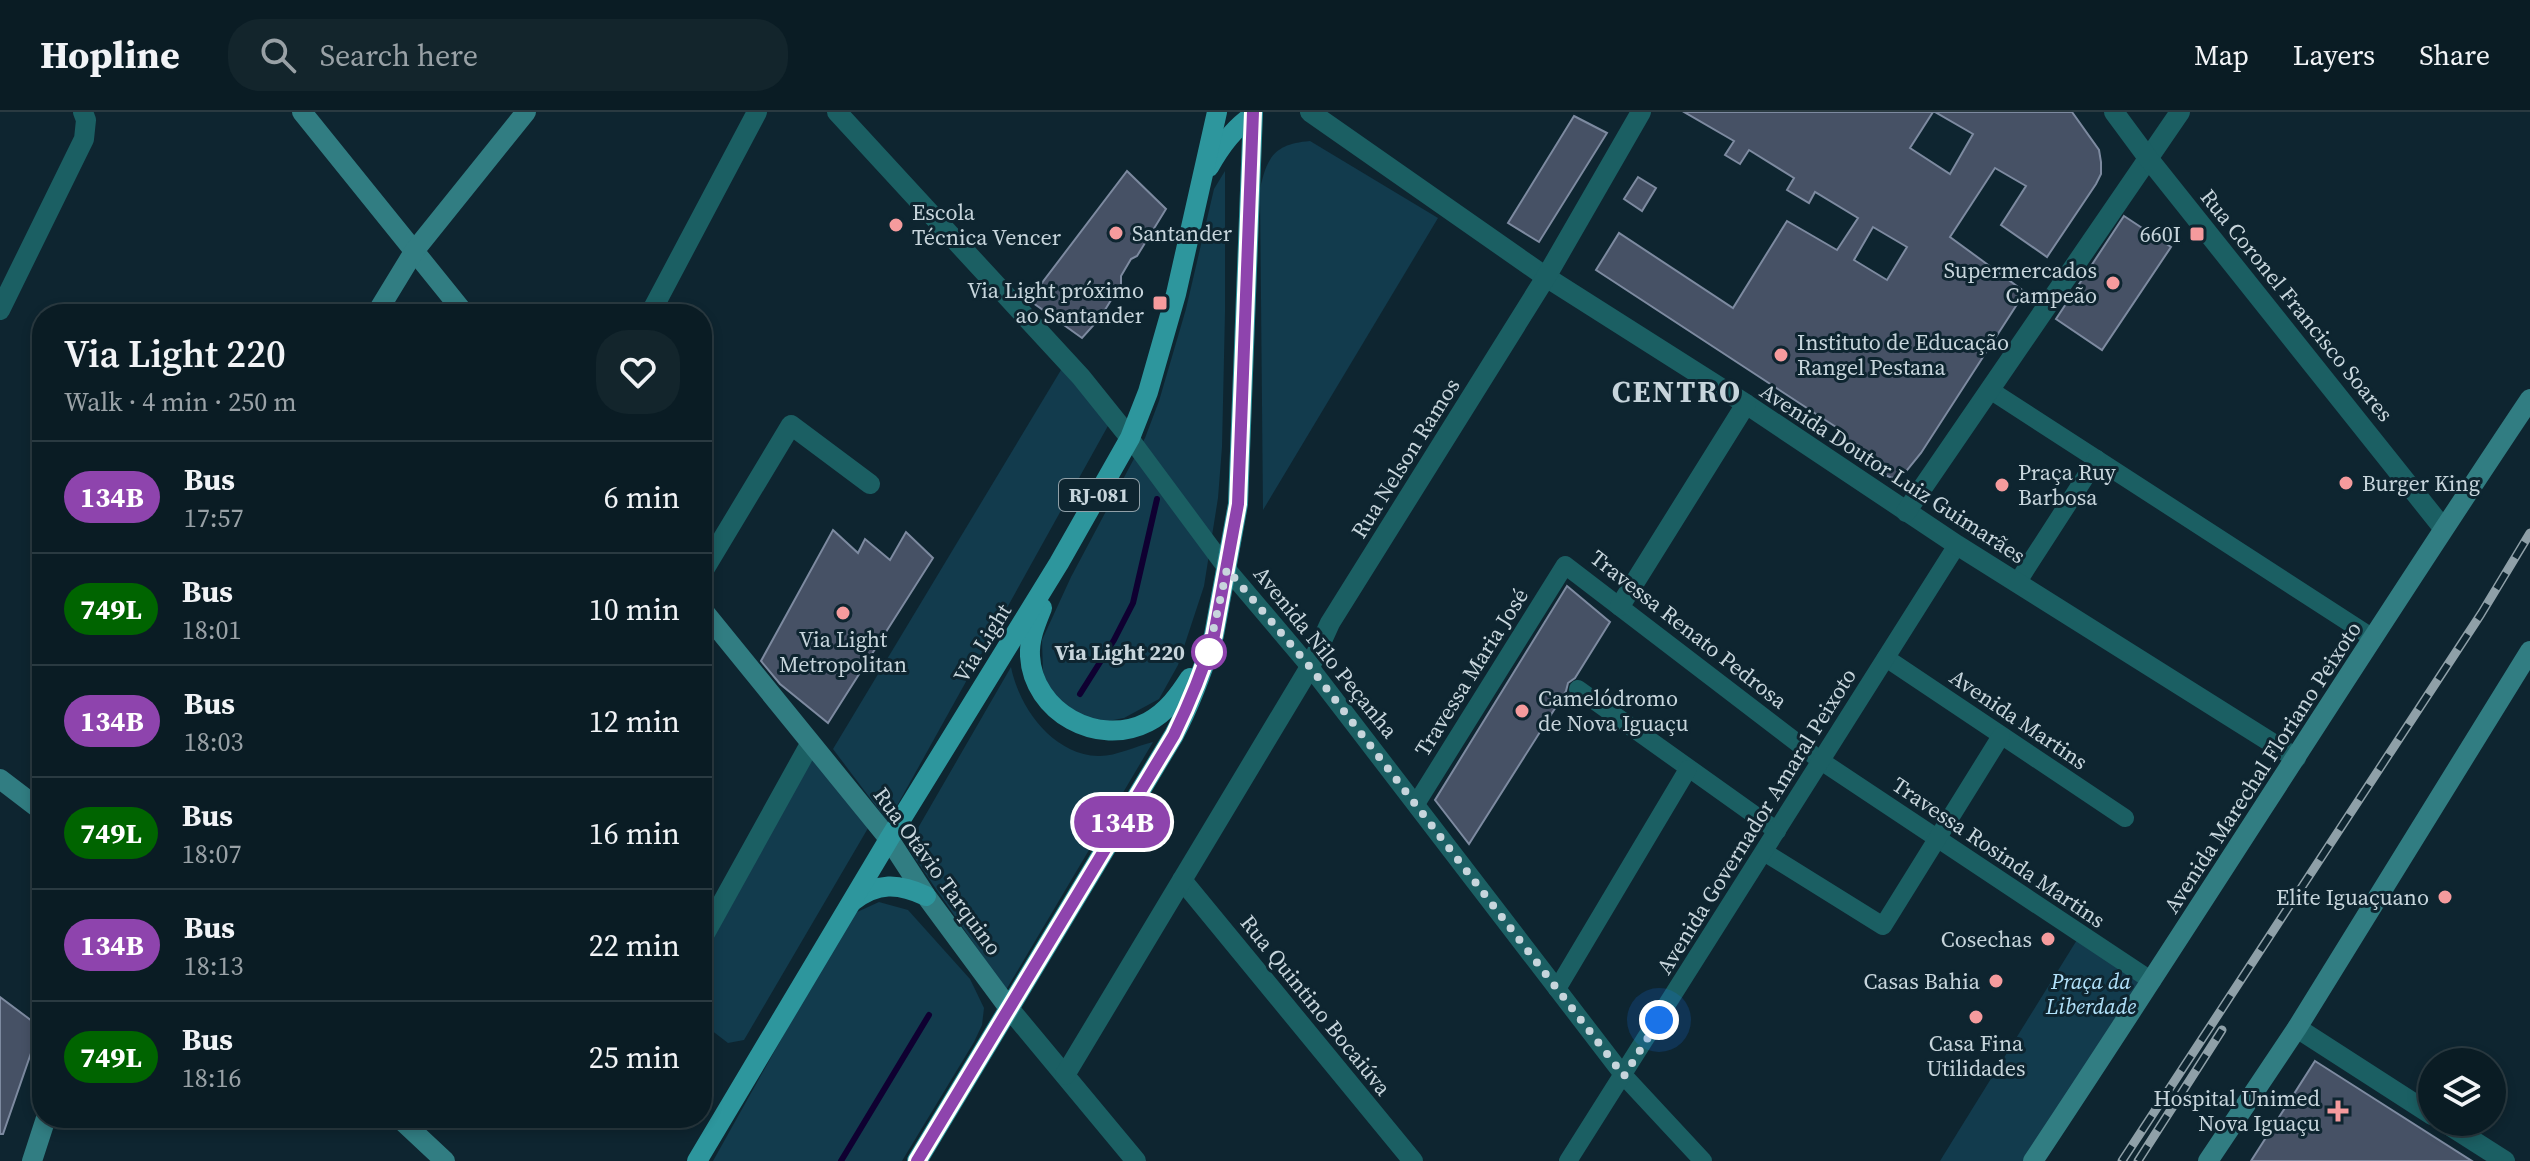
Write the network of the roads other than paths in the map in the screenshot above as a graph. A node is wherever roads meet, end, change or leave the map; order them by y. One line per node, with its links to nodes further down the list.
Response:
1 (83, 112): 19 (street)
2 (302, 112): 14 (main road)
3 (526, 112): 14 (main road)
4 (757, 112): 18 (street)
5 (837, 112): 23 (street, Avenida Nilo Peçanha)
6 (1217, 112): 13 (main road, Via Light / RJ-081)
7 (1309, 112): 15 (street, Avenida Doutor Luiz Guimarães)
8 (1641, 112): 15 (street, Rua Nelson Ramos)
9 (2114, 112): 12 (street, Rua Coronel Francisco Soares)
10 (2180, 112): 12 (street)
11 (1256, 113): 13 (main road); 32 (main road)
12 (2148, 158): 20 (street); 27 (street, Rua Coronel Francisco Soares)
13 (1200, 185): 23 (main road, Via Light / RJ-081)
14 (415, 250): 16 (main road); 17 (main road)
15 (1546, 277): 22 (street, Avenida Doutor Luiz Guimarães); 40 (street, Rua Nelson Ramos)
16 (382, 304)
17 (457, 304)
18 (655, 304)
19 (0, 310)
20 (1990, 390): 24 (street); 26 (street)
21 (2530, 399): 27 (main road, Avenida Marechal Floriano Peixoto)
22 (1746, 404): 26 (street, Avenida Doutor Luiz Guimarães); 34 (street)
23 (1130, 438): 30 (main road, Via Light / RJ-081); 32 (street, Avenida Nilo Peçanha)
24 (2097, 459): 33 (street); 37 (street)
25 (870, 484): 29 (street)
26 (1906, 512): 28 (street, Avenida Doutor Luiz Guimarães)
27 (2443, 528): 37 (main road, Avenida Marechal Floriano Peixoto)
28 (1957, 545): 33 (street, Avenida Doutor Luiz Guimarães); 39 (street, Avenida Governador Amaral Peixoto)
29 (712, 556)
30 (1059, 563): 36 (main road); 52 (main road, Via Light / RJ-081)
31 (1565, 565): 34 (street, Travessa Renato Pedrosa); 49 (street, Travessa Maria José)
32 (1227, 569): 36 (main road); 40 (street, Avenida Nilo Peçanha)
33 (2017, 583): 44 (street, Avenida Doutor Luiz Guimarães)
34 (1620, 606): 45 (street, Travessa Renato Pedrosa)
35 (712, 622): 43 (main road, Rua Otávio Tarquino)
36 (1214, 635): 61 (main road)
37 (2373, 638): 44 (main road, Avenida Marechal Floriano Peixoto)
38 (2530, 652): 62 (main road)
39 (1886, 658): 42 (street, Avenida Martins); 45 (street, Avenida Governador Amaral Peixoto)
40 (1310, 667): 49 (street, Avenida Nilo Peçanha); 55 (street, Rua Nelson Ramos)
41 (1578, 689): 46 (street)
42 (2001, 736): 50 (street, Avenida Martins); 53 (street)
43 (810, 744): 52 (main road, Rua Otávio Tarquino); 58 (street)
44 (2296, 758): 59 (main road, Avenida Marechal Floriano Peixoto)
45 (1821, 761): 51 (street, Avenida Governador Amaral Peixoto); 53 (street, Travessa Rosinda Martins)
46 (1688, 769): 51 (street); 60 (street)
47 (0, 779): 48 (main road)
48 (32, 803)
49 (1416, 804): 60 (street, Avenida Nilo Peçanha)
50 (2125, 818)
51 (1777, 831): 54 (street, Avenida Governador Amaral Peixoto)
52 (889, 839): 56 (main road, Rua Otávio Tarquino); 57 (main road, Via Light / RJ-081)
53 (1937, 839): 54 (street); 59 (street, Travessa Rosinda Martins)
54 (1764, 852): 64 (street, Avenida Governador Amaral Peixoto)
55 (1182, 880): 63 (street, Rua Nelson Ramos); 74 (street, Rua Quintino Bocaiúva)
56 (926, 896): 57 (main road); 61 (main road, Rua Otávio Tarquino)
57 (849, 904): 71 (main road, Via Light / RJ-081)
58 (712, 921)
59 (2152, 981): 77 (main road, Avenida Marechal Floriano Peixoto)
60 (1557, 989): 64 (street, Avenida Nilo Peçanha)
61 (1008, 1007): 63 (street, Rua Otávio Tarquino); 72 (main road)
62 (2297, 1028): 65 (street); 78 (main road)
63 (1065, 1075): 73 (street, Rua Otávio Tarquino)
64 (1624, 1076): 75 (street, Avenida Governador Amaral Peixoto); 76 (street, Avenida Nilo Peçanha)
65 (2418, 1106)
66 (43, 1128): 69 (main road)
67 (410, 1128): 70 (main road)
68 (2466, 1136): 79 (street)
69 (32, 1161)
70 (445, 1161)
71 (697, 1161)
72 (917, 1161)
73 (1136, 1161)
74 (1413, 1161)
75 (1568, 1161)
76 (1703, 1161)
77 (2033, 1161)
78 (2208, 1161)
79 (2505, 1161)

